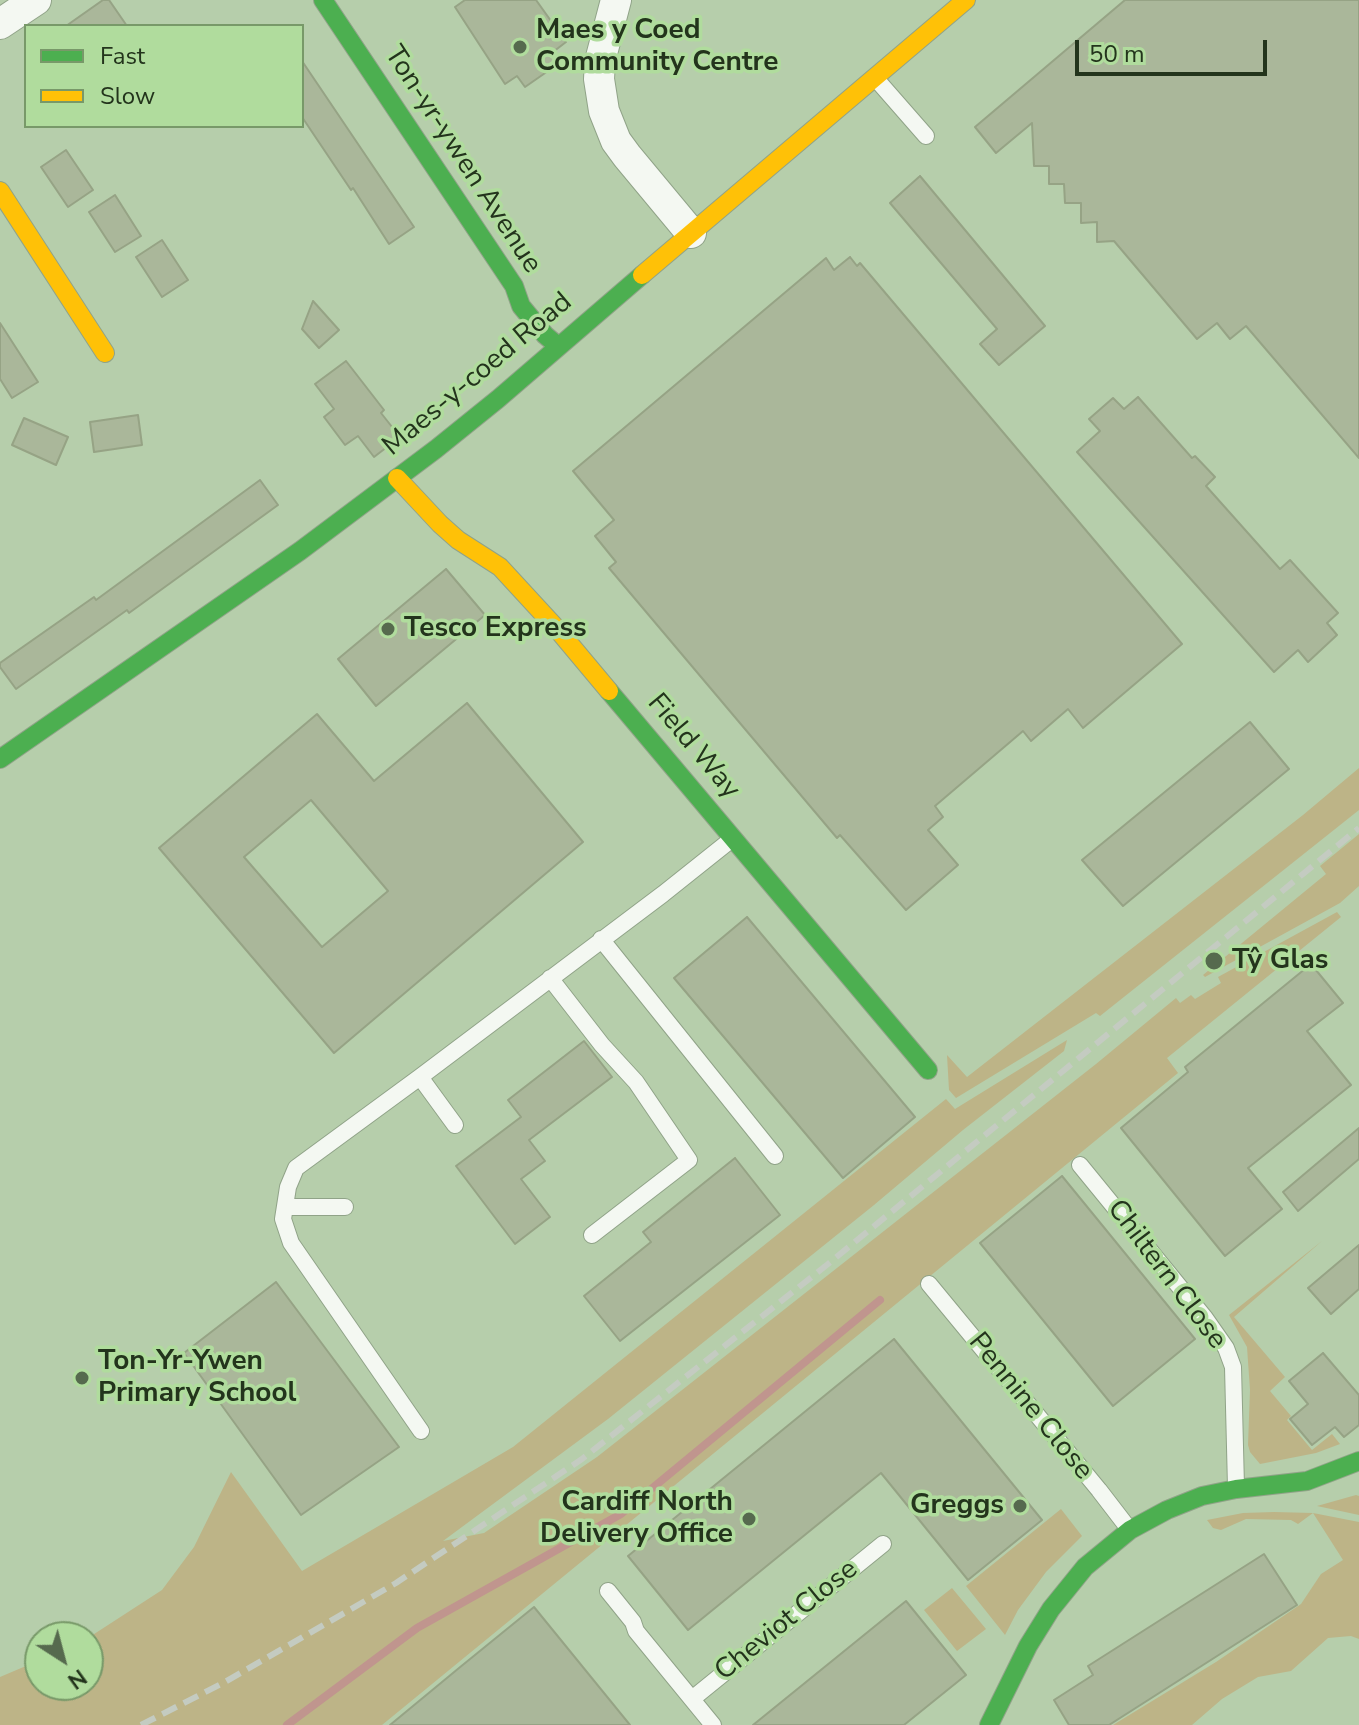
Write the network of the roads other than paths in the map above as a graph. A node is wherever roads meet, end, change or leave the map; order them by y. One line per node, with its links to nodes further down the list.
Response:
1 (36, 0): 5 (street)
2 (323, 0): 10 (street, Ton-yr-ywen Avenue)
3 (616, 0): 9 (street)
4 (966, 0): 6 (street, Maes-y-coed Road)
5 (0, 24)
6 (875, 77): 7 (lane); 9 (street, Maes-y-coed Road)
7 (926, 136)
8 (0, 191): 11 (street)
9 (691, 233): 10 (street, Maes-y-coed Road)
10 (558, 346): 12 (street, Maes-y-coed Road)
11 (105, 353)
12 (397, 478): 13 (street, Maes-y-coed Road); 14 (street, Field Way)
13 (0, 759)
14 (733, 838): 15 (lane); 17 (street, Field Way)
15 (601, 939): 16 (lane); 20 (lane)
16 (550, 978): 18 (lane); 24 (lane)
17 (928, 1070)
18 (420, 1077): 19 (lane); 22 (lane)
19 (455, 1125)
20 (775, 1156)
21 (1080, 1165): 28 (lane, Chiltern Close)
22 (285, 1207): 23 (lane); 26 (lane)
23 (345, 1207)
24 (592, 1235)
25 (929, 1284): 29 (lane, Pennine Close)
26 (421, 1431)
27 (1359, 1461): 28 (street)
28 (1236, 1489): 29 (street)
29 (1130, 1530): 34 (street)
30 (883, 1544): 32 (lane, Cheviot Close)
31 (608, 1591): 32 (lane, Cheviot Close)
32 (692, 1699): 33 (lane, Cheviot Close)
33 (713, 1725)
34 (989, 1725)

